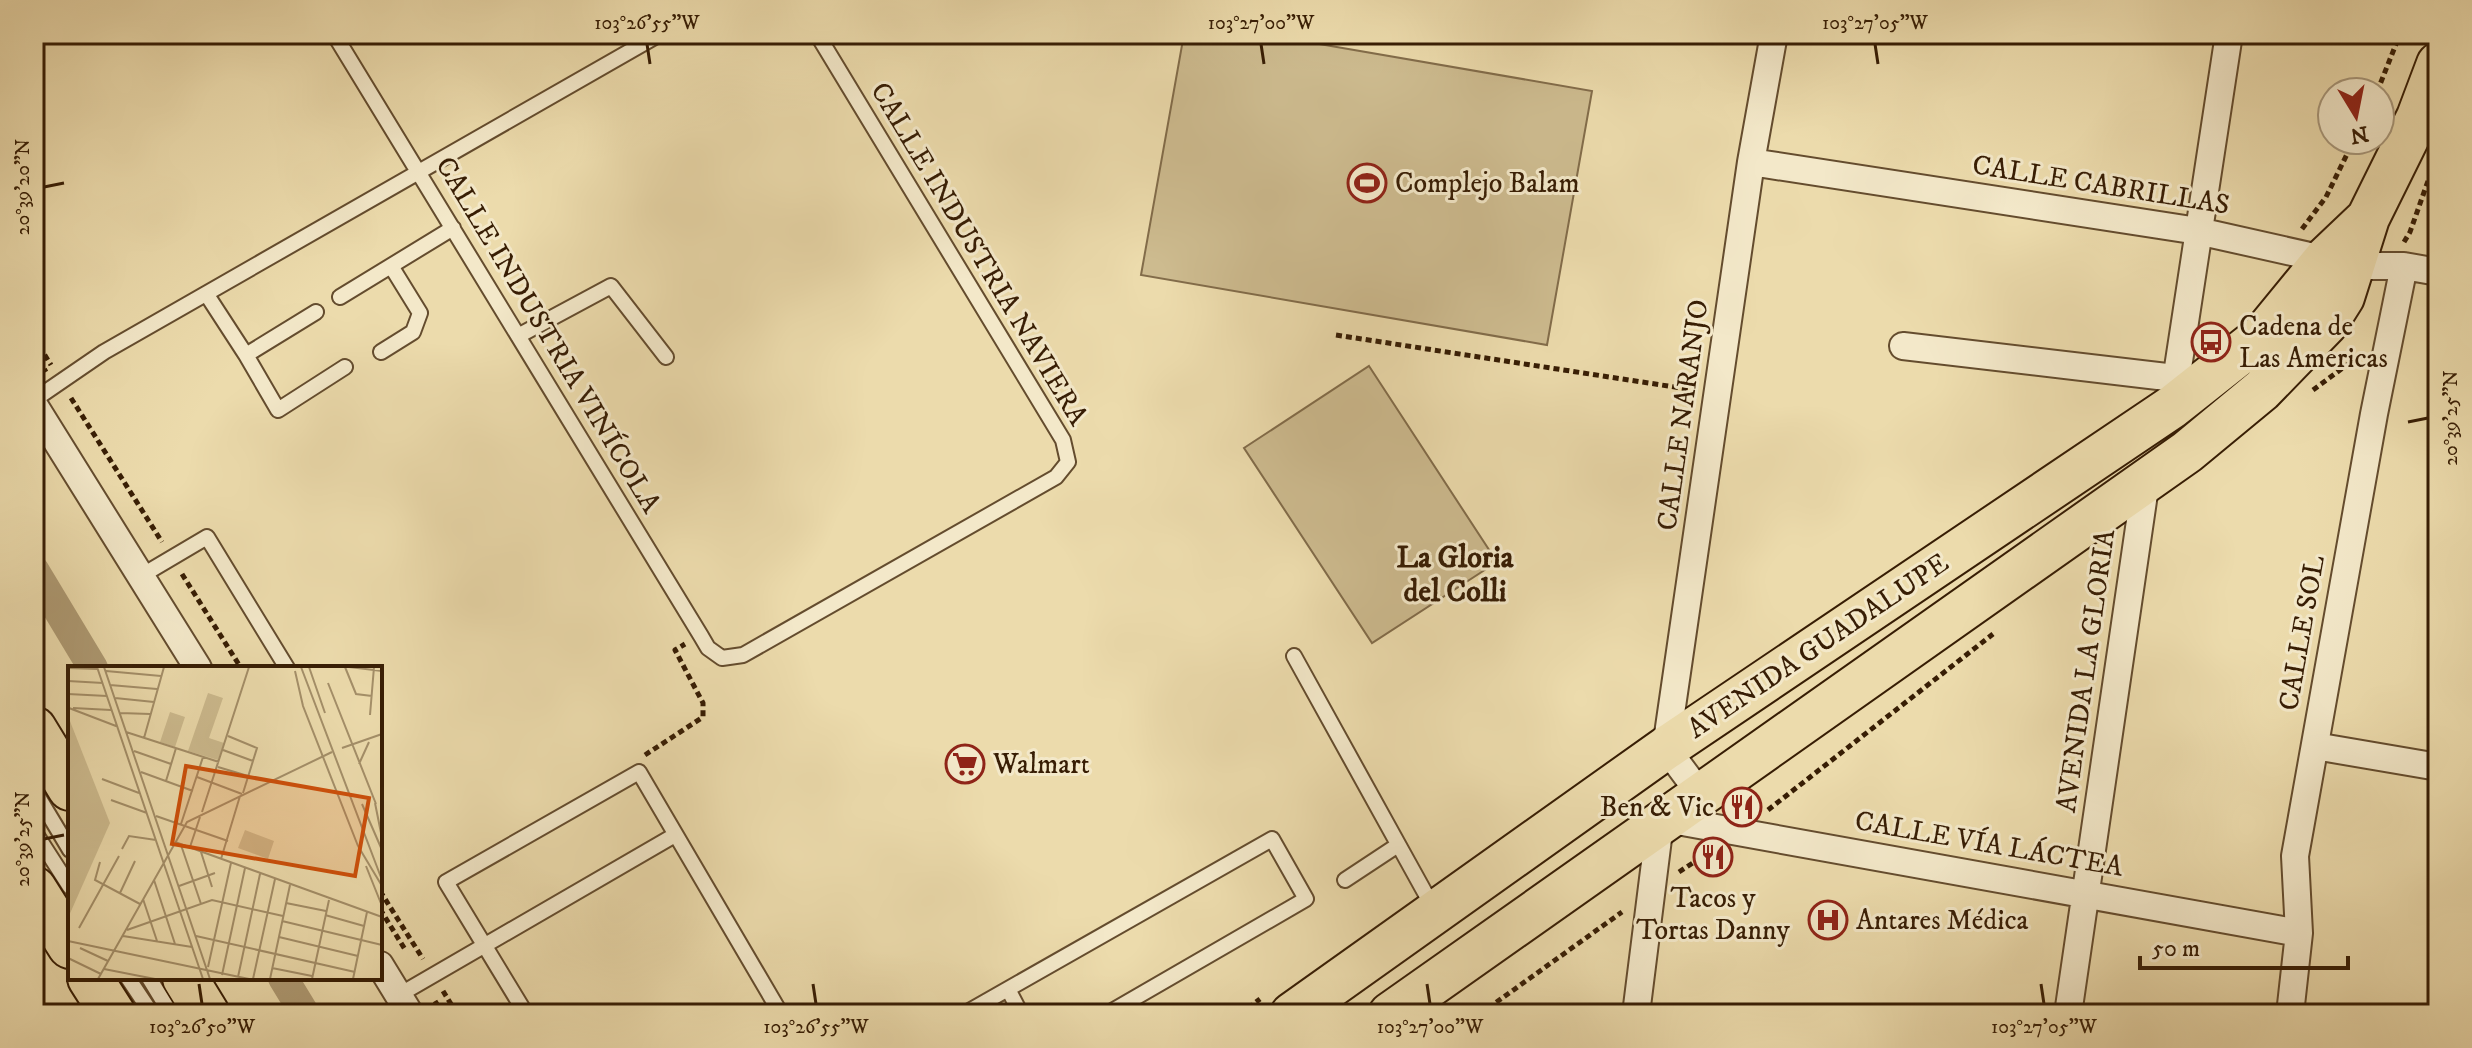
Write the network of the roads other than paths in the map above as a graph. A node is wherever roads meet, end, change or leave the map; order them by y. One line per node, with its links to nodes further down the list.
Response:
1 (334, 34): 8 (lane, CALLE INDUSTRIA VINÍCOLA)
2 (660, 34): 8 (lane)
3 (817, 34): 29 (lane, CALLE INDUSTRIA NAVIERA)
4 (1774, 34): 7 (street, CALLE NARANJO)
5 (2229, 34): 10 (street)
6 (2438, 64): 11 (main road)
7 (1751, 162): 10 (street, CALLE CABRILLAS); 34 (street, CALLE NARANJO)
8 (419, 173): 9 (lane, CALLE INDUSTRIA VINÍCOLA); 15 (lane)
9 (453, 228): 12 (lane); 18 (lane, CALLE INDUSTRIA VINÍCOLA)
10 (2198, 231): 11 (street, CALLE CABRILLAS); 24 (street)
11 (2340, 262): 13 (street, CALLE CABRILLAS); 24 (main road, AVENIDA GUADALUPE); 26 (main road, AVENIDA GUADALUPE)
12 (391, 266): 16 (lane); 20 (lane)
13 (2404, 266): 14 (street, CALLE CABRILLAS); 33 (street, CALLE SOL)
14 (2438, 272)
15 (207, 295): 21 (lane); 25 (lane)
16 (340, 297)
17 (316, 312): 21 (lane)
18 (518, 336): 22 (lane); 29 (lane, CALLE INDUSTRIA VINÍCOLA)
19 (1903, 346): 24 (street)
20 (381, 352)
21 (246, 355): 23 (lane)
22 (666, 357)
23 (345, 367)
24 (2173, 393): 34 (main road, AVENIDA GUADALUPE)
25 (34, 402): 27 (street)
26 (2146, 480): 38 (main road, AVENIDA GUADALUPE); 47 (street, AVENIDA LA GLORIA)
27 (141, 576): 30 (street); 31 (lane)
28 (1294, 656): 42 (lane)
29 (722, 658)
30 (197, 666)
31 (286, 666)
32 (34, 729): 36 (highway)
33 (2315, 746): 35 (street); 49 (street, CALLE SOL)
34 (1666, 748): 38 (street); 48 (main road, AVENIDA GUADALUPE)
35 (2438, 767)
36 (68, 785)
37 (34, 790): 43 (lane)
38 (1701, 795): 39 (main road, AVENIDA GUADALUPE)
39 (1663, 821): 47 (street, CALLE VÍA LÁCTEA); 69 (main road, AVENIDA GUADALUPE); 70 (street)
40 (34, 831): 45 (lane)
41 (675, 835): 51 (lane); 51 (lane); 64 (lane)
42 (1398, 845): 44 (lane); 48 (lane)
43 (68, 847)
44 (1345, 880)
45 (68, 884)
46 (34, 889): 50 (highway)
47 (2086, 895): 49 (street, CALLE VÍA LÁCTEA); 71 (street, AVENIDA LA GLORIA)
48 (1436, 913): 68 (main road, AVENIDA GUADALUPE)
49 (2299, 933): 72 (street, CALLE SOL)
50 (68, 943)
51 (485, 945): 58 (lane); 63 (lane)
52 (382, 968): 58 (street)
53 (91, 980): 59 (highway)
54 (129, 980): 60 (lane)
55 (150, 980): 61 (lane)
56 (186, 980): 62 (highway)
57 (1008, 989): 65 (lane); 66 (lane); 67 (lane)
58 (404, 1005)
59 (113, 1014)
60 (152, 1014)
61 (171, 1014)
62 (207, 1014)
63 (526, 1014)
64 (781, 1014)
65 (964, 1014)
66 (1021, 1014)
67 (1107, 1014)
68 (1292, 1014)
69 (1390, 1014)
70 (1636, 1014)
71 (2068, 1014)
72 (2290, 1014)

